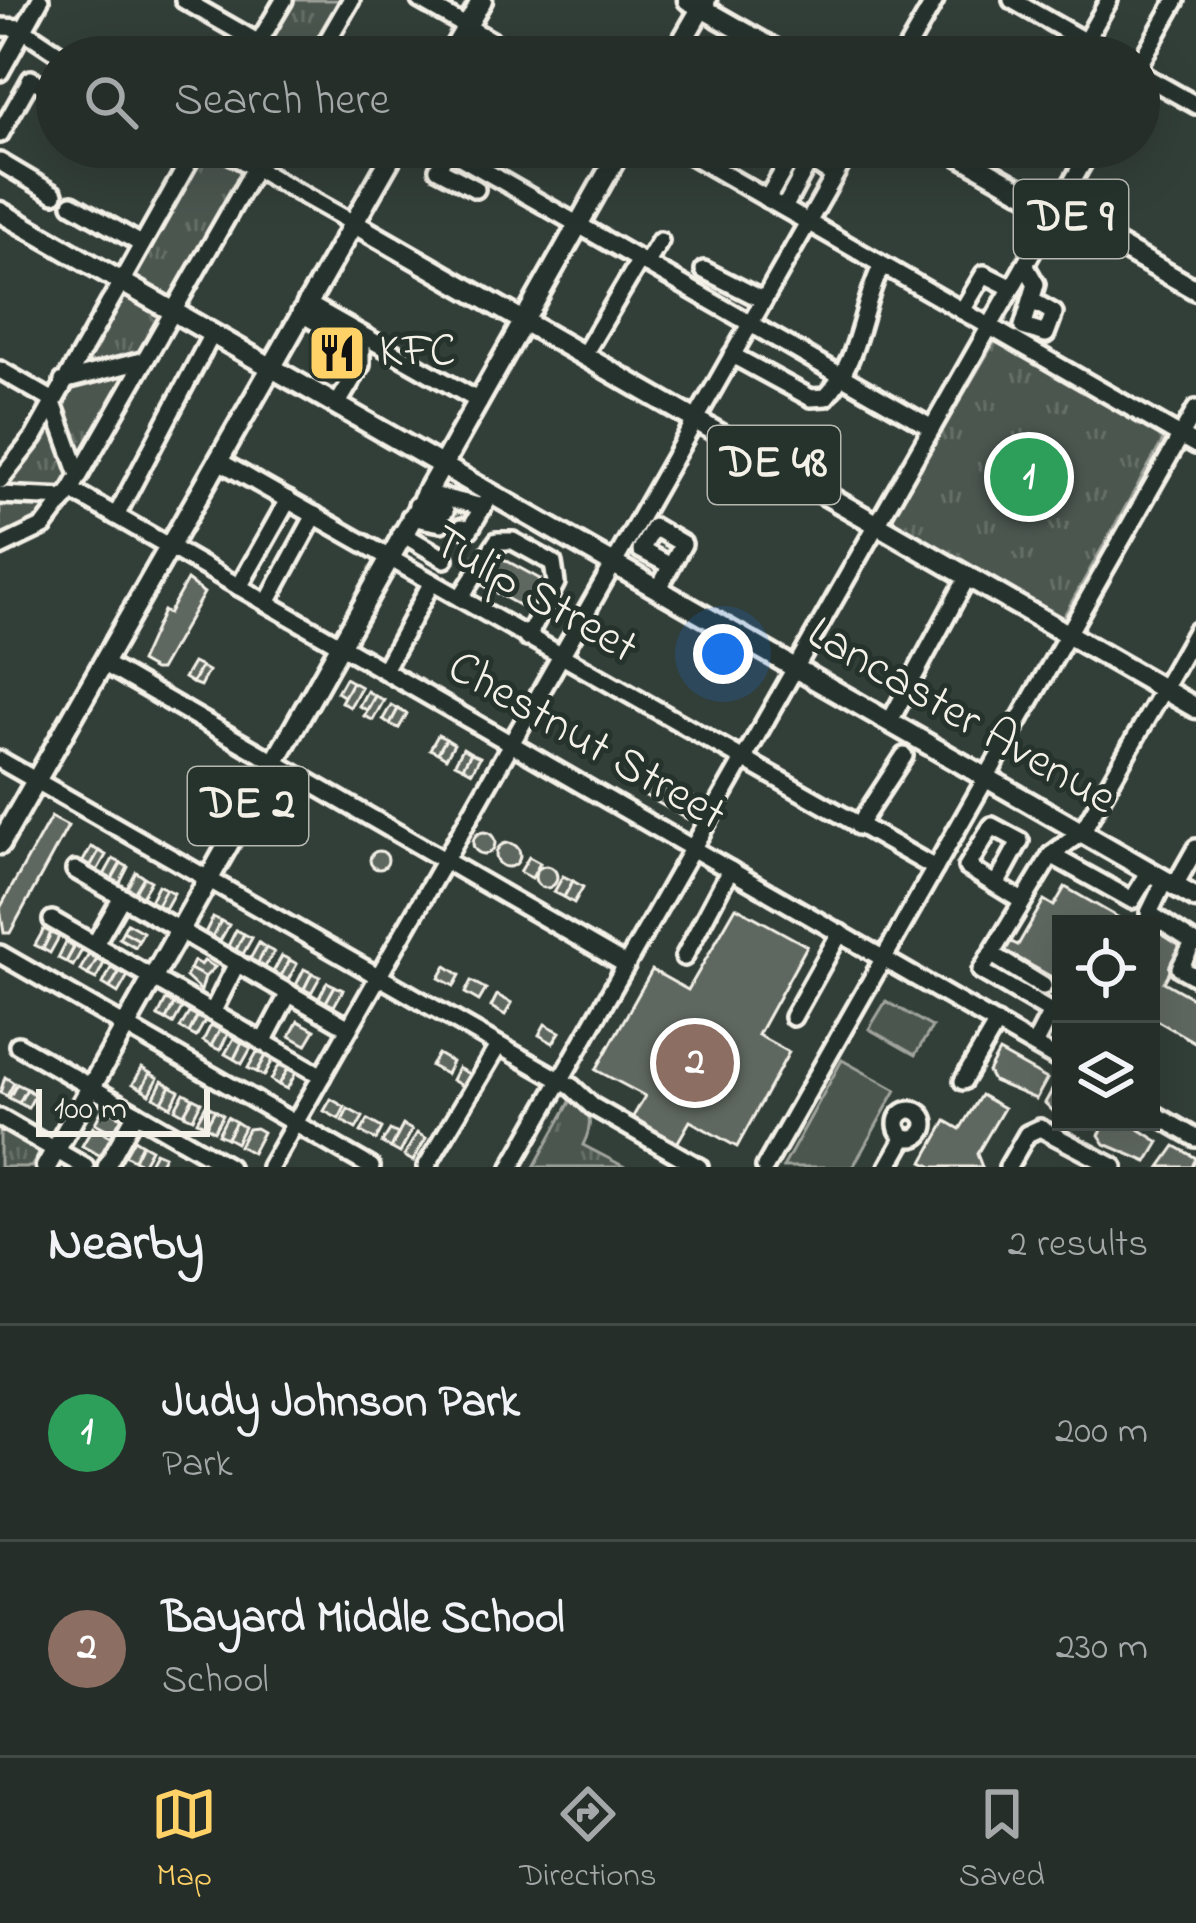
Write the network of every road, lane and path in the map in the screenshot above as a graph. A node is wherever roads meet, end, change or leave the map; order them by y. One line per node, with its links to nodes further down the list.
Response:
1 (40, 0): 14 (street)
2 (284, 0): 16 (street)
3 (351, 0): 17 (street)
4 (420, 0): 13 (street)
5 (482, 0): 13 (main road)
6 (934, 0): 22 (street)
7 (1012, 0): 23 (street)
8 (1109, 0): 24 (street)
9 (1176, 0): 25 (street)
10 (193, 2): 15 (street)
11 (699, 3): 20 (main road); 21 (main road)
12 (1, 24): 14 (street)
13 (467, 27): 18 (main road); 19 (street)
14 (25, 30): 26 (street); 27 (street)
15 (237, 36)
16 (263, 36)
17 (330, 36)
18 (462, 36)
19 (483, 36)
20 (684, 36)
21 (753, 36)
22 (914, 36)
23 (1075, 36)
24 (1088, 36)
25 (1157, 36)
26 (36, 38)
27 (0, 72)
28 (36, 82): 31 (street)
29 (1160, 82): 30 (street)
30 (1196, 105)
31 (0, 134)
32 (0, 162): 47 (street)
33 (185, 168): 57 (street)
34 (254, 168): 68 (street)
35 (257, 168): 54 (street)
36 (385, 168): 54 (main road)
37 (468, 168): 55 (street)
38 (610, 168): 55 (main road, DE 2)
39 (713, 168): 48 (street)
40 (782, 168): 48 (street)
41 (806, 168): 50 (street)
42 (820, 168): 46 (street)
43 (839, 168): 46 (street)
44 (982, 168): 51 (main road, DE 9)
45 (1080, 168): 51 (street)
46 (834, 176): 53 (street)
47 (54, 194)
48 (767, 199): 50 (street)
49 (72, 204): 57 (street)
50 (784, 208): 53 (street)
51 (1056, 210): 60 (street); 64 (main road, DE 9)
52 (0, 212): 62 (main road, Lancaster Avenue)
53 (808, 222): 59 (street); 65 (street)
54 (352, 223): 67 (main road); 70 (main road, DE 48)
55 (578, 224): 58 (street); 70 (main road, DE 2)
56 (660, 241): 58 (street)
57 (141, 244): 62 (street)
58 (643, 262): 71 (street); 75 (street)
59 (882, 265): 69 (street); 79 (street)
60 (1025, 265): 63 (street); 66 (street)
61 (704, 270): 65 (street)
62 (119, 281): 68 (main road, Lancaster Avenue); 80 (street)
63 (1012, 288): 69 (street); 72 (street)
64 (1196, 290)
65 (763, 300): 71 (street)
66 (1031, 300)
67 (303, 309): 77 (main road); 82 (street); 83 (street)
68 (172, 311): 73 (main road, Lancaster Avenue); 76 (street)
69 (962, 311): 72 (street)
70 (522, 320): 75 (main road, DE 48); 82 (main road, DE 2)
71 (750, 324): 74 (street); 79 (street)
72 (990, 327): 86 (street); 87 (street)
73 (212, 334): 77 (main road, Lancaster Avenue); 99 (street)
74 (732, 355): 79 (street); 85 (street)
75 (584, 356): 85 (main road, DE 48)
76 (145, 360): 80 (street); 92 (street)
77 (273, 366): 83 (main road, Lancaster Avenue); 88 (main road)
78 (0, 370): 81 (street)
79 (842, 376): 86 (street)
80 (63, 381): 81 (street)
81 (52, 400): 91 (street); 92 (street)
82 (477, 400): 89 (main road, DE 2)
83 (338, 403): 89 (main road, Lancaster Avenue)
84 (1196, 409): 87 (street)
85 (695, 420): 101 (main road, DE 48); 107 (street)
86 (932, 428): 101 (street)
87 (1188, 441): 116 (street)
88 (219, 461): 94 (street, Tulip Street); 103 (main road)
89 (441, 463): 90 (main road, Lancaster Avenue); 96 (main road, DE 2)
90 (466, 477): 95 (street); 97 (main road, Lancaster Avenue)
91 (0, 480)
92 (72, 488): 93 (street); 99 (street, Chestnut Street); 102 (street)
93 (0, 494)
94 (288, 500): 98 (street, Tulip Street); 111 (street)
95 (446, 511): 96 (street); 96 (street); 97 (street)
96 (413, 512): 105 (main road, DE 2); 106 (street)
97 (475, 512): 100 (main road, Lancaster Avenue)
98 (315, 515): 105 (street, Tulip Street); 114 (street)
99 (116, 516): 103 (street, Chestnut Street)
100 (544, 522): 104 (street); 107 (main road, Lancaster Avenue)
101 (877, 524): 109 (main road, DE 48); 121 (street)
102 (2, 547)
103 (170, 547): 111 (street, Chestnut Street); 120 (main road)
104 (529, 550): 113 (street); 117 (street)
105 (388, 556): 110 (street, Tulip Street); 118 (main road, DE 2)
106 (445, 559)
107 (614, 562): 112 (main road, Lancaster Avenue); 119 (street)
108 (671, 566): 112 (street)
109 (968, 576): 116 (main road, DE 48); 125 (street)
110 (432, 582): 113 (street, Tulip Street); 122 (street)
111 (239, 587): 114 (street, Chestnut Street)
112 (659, 588): 121 (main road, Lancaster Avenue)
113 (460, 598): 117 (street, Tulip Street)
114 (267, 603): 118 (street, Chestnut Street)
115 (1196, 631): 123 (street)
116 (1068, 634): 123 (main road, DE 48); 131 (street)
117 (527, 638): 119 (street, Tulip Street)
118 (339, 644): 122 (street, Chestnut Street); 129 (main road, DE 2)
119 (560, 658): 126 (street); 130 (street, Tulip Street)
120 (104, 663): 129 (street); 132 (main road)
121 (796, 667): 125 (main road, Lancaster Avenue); 130 (street)
122 (384, 670): 126 (street, Chestnut Street)
123 (1163, 689): 124 (main road, DE 48); 134 (street)
124 (1196, 707)
125 (890, 721): 131 (main road, Lancaster Avenue)
126 (511, 743): 136 (street, Chestnut Street); 139 (street)
127 (904, 756): 133 (street)
128 (0, 760): 132 (street)
129 (273, 761): 139 (street); 143 (main road, DE 2)
130 (742, 762): 133 (street, Tulip Street); 136 (street)
131 (987, 777): 134 (main road, Lancaster Avenue); 140 (street)
132 (36, 780): 135 (main road); 143 (street)
133 (858, 826): 140 (street, Tulip Street)
134 (1082, 832): 138 (street); 144 (main road, Lancaster Avenue)
135 (0, 844)
136 (693, 848): 142 (street, Chestnut Street); 159 (street)
137 (1196, 848): 144 (street)
138 (1051, 855): 144 (street); 148 (street)
139 (445, 860): 159 (street); 160 (street)
140 (935, 868): 157 (street)
141 (75, 870): 146 (street)
142 (730, 870): 151 (street, Chestnut Street); 156 (street)
143 (207, 878): 150 (main road, DE 2); 160 (street)
144 (1163, 879): 147 (main road, Lancaster Avenue); 153 (street)
145 (996, 885): 148 (street)
146 (122, 897): 150 (street); 152 (street)
147 (1196, 898)
148 (1022, 901): 155 (street)
149 (52, 920): 152 (street)
150 (178, 929): 158 (street); 162 (main road, DE 2)
151 (840, 933): 157 (street, Chestnut Street); 166 (street)
152 (95, 944): 162 (street)
153 (1195, 944): 161 (street)
154 (0, 953): 168 (street)
155 (991, 954): 163 (street); 172 (street)
156 (684, 957)
157 (884, 958): 167 (street, Chestnut Street); 194 (street)
158 (238, 964): 164 (street); 165 (street)
159 (626, 964): 176 (street)
160 (378, 977): 169 (street); 173 (street)
161 (1196, 977)
162 (151, 978): 165 (street); 168 (main road, DE 2)
163 (1043, 986)
164 (289, 993): 169 (street); 170 (street)
165 (212, 1013): 170 (street)
166 (793, 1017)
167 (997, 1023): 172 (street, Chestnut Street); 177 (street)
168 (124, 1025): 178 (main road, DE 2); 182 (street)
169 (349, 1028): 175 (street)
170 (263, 1042): 175 (street)
171 (18, 1045): 178 (street)
172 (1034, 1045): 174 (street, Chestnut Street)
173 (498, 1046): 176 (street); 191 (street)
174 (1052, 1055)
175 (322, 1076): 182 (street)
176 (560, 1081): 192 (street); 193 (street)
177 (963, 1081)
178 (89, 1088): 179 (street); 185 (main road, DE 2)
179 (136, 1113): 187 (street); 188 (street)
180 (1160, 1117): 184 (street)
181 (0, 1118): 185 (street)
182 (295, 1123): 189 (street); 190 (street)
183 (905, 1137): 195 (street)
184 (1196, 1138)
185 (49, 1162): 186 (street)
186 (85, 1167)
187 (106, 1167)
188 (230, 1167)
189 (270, 1167)
190 (371, 1167)
191 (426, 1167)
192 (511, 1167)
193 (699, 1167)
194 (765, 1167)
195 (887, 1167)
196 (1007, 1167): 197 (street)
197 (1114, 1167)

